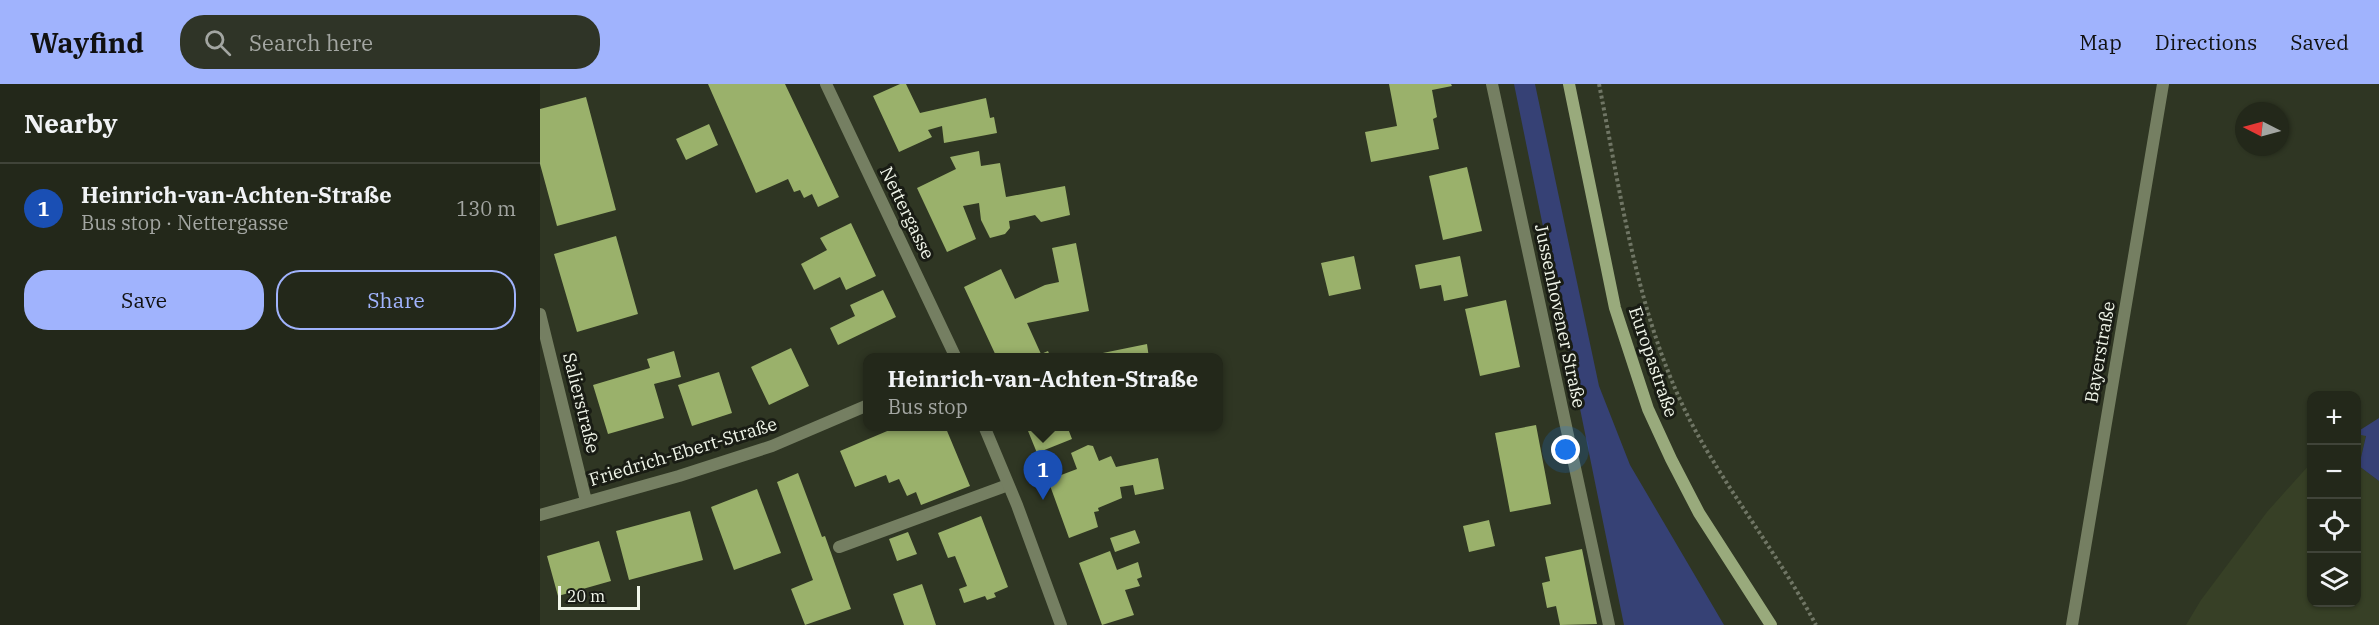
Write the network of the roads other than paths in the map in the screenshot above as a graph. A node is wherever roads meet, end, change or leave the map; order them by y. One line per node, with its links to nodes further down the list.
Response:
1 (826, 84): 6 (street, Nettergasse)
2 (1492, 84): 14 (street, Jussenhovener Straße)
3 (1569, 84): 15 (main road, Europastraße)
4 (2163, 84): 16 (street, Bayerstraße)
5 (540, 314): 10 (street, Salierstraße)
6 (954, 353)
7 (863, 407): 10 (street, Friedrich-Ebert-Straße)
8 (986, 431): 9 (street)
9 (1008, 485): 12 (street); 13 (street)
10 (586, 501): 11 (street, Friedrich-Ebert-Straße)
11 (540, 514)
12 (839, 547)
13 (1061, 625)
14 (1610, 625)
15 (1771, 625)
16 (2072, 625)

